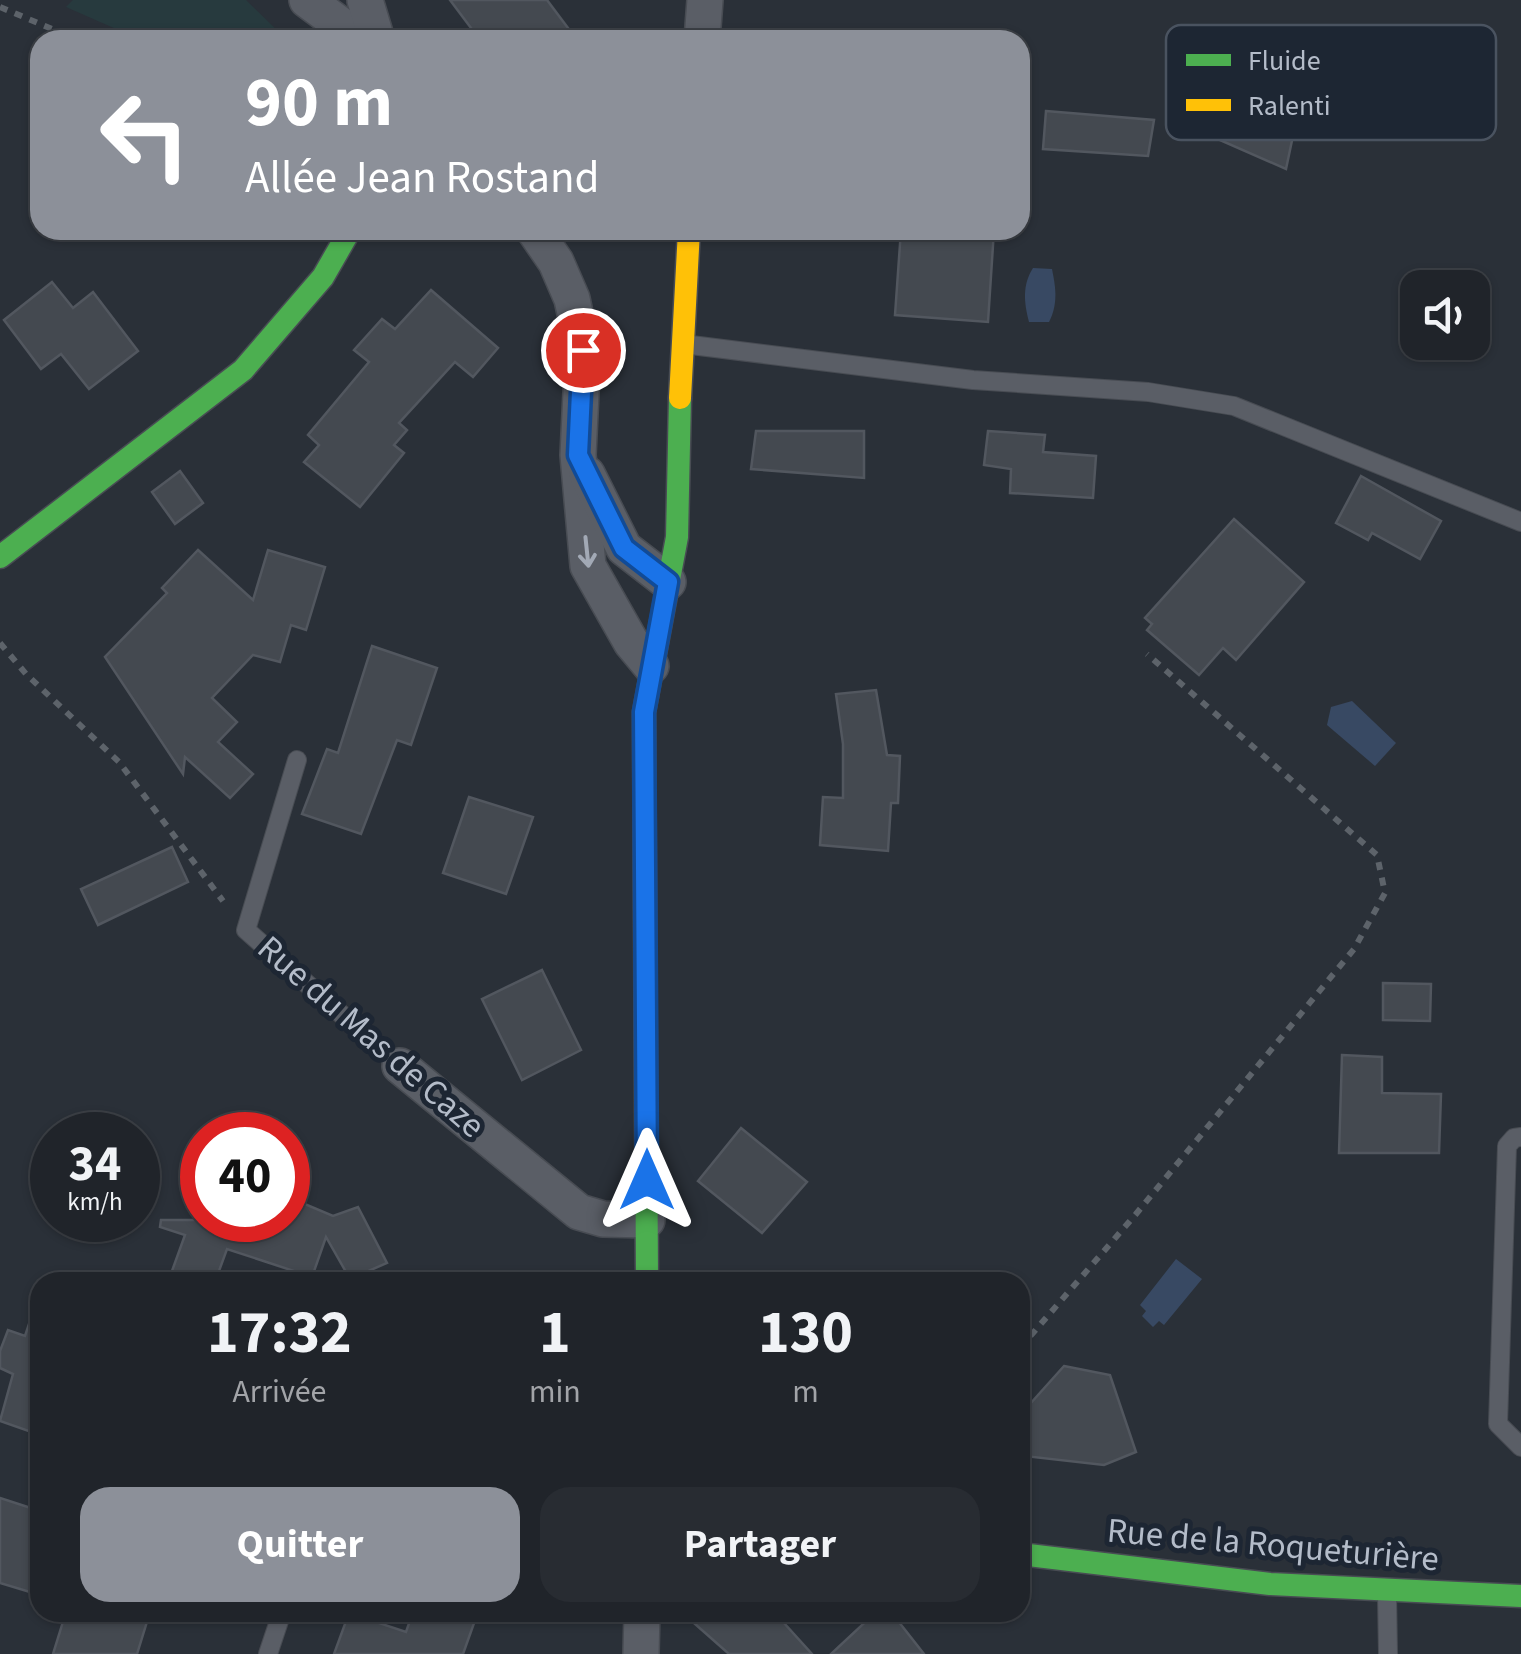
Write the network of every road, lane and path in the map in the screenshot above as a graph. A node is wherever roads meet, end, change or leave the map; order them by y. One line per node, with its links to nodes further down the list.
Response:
1 (307, 0): 6 (street)
2 (364, 0): 7 (street)
3 (704, 0): 8 (street)
4 (0, 7): 5 (path)
5 (54, 30)
6 (348, 30)
7 (374, 30)
8 (702, 30)
9 (344, 240): 15 (street)
10 (541, 240): 13 (street)
11 (687, 240): 12 (street)
12 (681, 344): 14 (lane); 16 (street)
13 (578, 455): 16 (street); 19 (street, one-way to 19)
14 (1521, 522)
15 (0, 557)
16 (668, 582): 19 (street)
17 (0, 643): 21 (path)
18 (1147, 654): 26 (path)
19 (651, 666): 24 (street)
20 (296, 760): 21 (lane, Rue du Mas de Caze)
21 (246, 930): 22 (lane, Rue du Mas de Caze)
22 (400, 1066): 24 (street, Rue du Mas de Caze)
23 (1521, 1138): 27 (lane)
24 (648, 1220): 25 (street)
25 (647, 1272)
26 (1030, 1336)
27 (1521, 1446)
28 (1030, 1556): 29 (street, Rue de la Roqueturière)
29 (1387, 1594): 30 (street, Rue de la Roqueturière); 35 (lane)
30 (1521, 1596)
31 (279, 1622): 33 (lane)
32 (642, 1622): 34 (street)
33 (268, 1654)
34 (641, 1654)
35 (1388, 1654)

